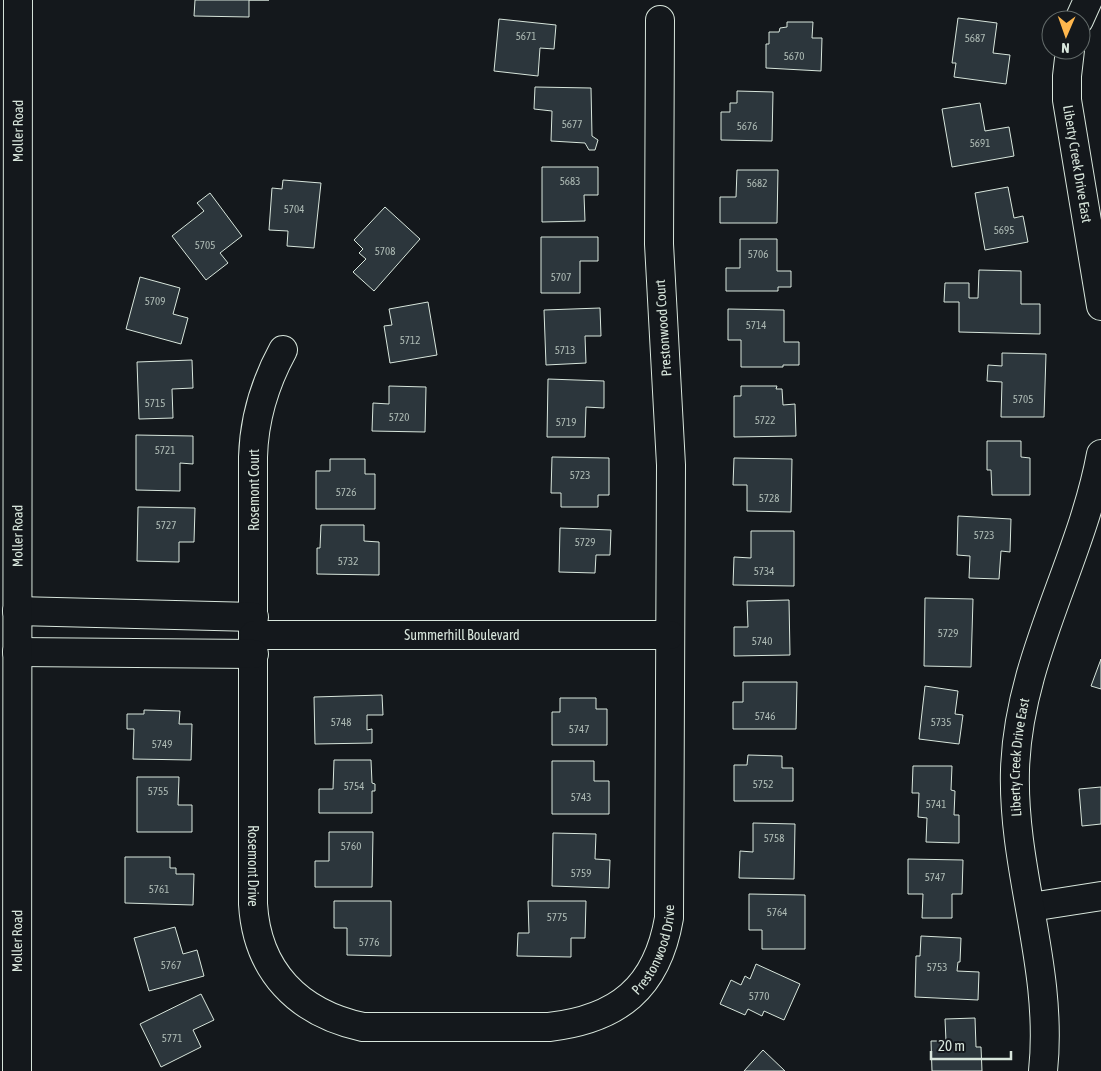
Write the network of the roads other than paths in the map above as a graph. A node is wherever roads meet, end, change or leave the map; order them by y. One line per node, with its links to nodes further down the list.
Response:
1 (12, 18): 7 (street, Moller Road)
2 (660, 20): 9 (street, Prestonwood Court)
3 (1068, 60): 4 (street, Liberty Creek Drive East)
4 (1101, 306)
5 (283, 350): 8 (street, Rosemont Court)
6 (1101, 454): 11 (street, Liberty Creek Drive East)
7 (13, 630): 8 (street, Summerhill Boulevard); 8 (street, Summerhill Boulevard); 13 (street, Moller Road)
8 (254, 635): 9 (street, Summerhill Boulevard); 12 (street, Rosemont Drive)
9 (670, 635): 12 (street, Prestonwood Drive)
10 (1101, 896): 11 (street)
11 (1031, 907): 14 (street, Liberty Creek Drive East)
12 (375, 1027)
13 (18, 1071)
14 (1043, 1071)

